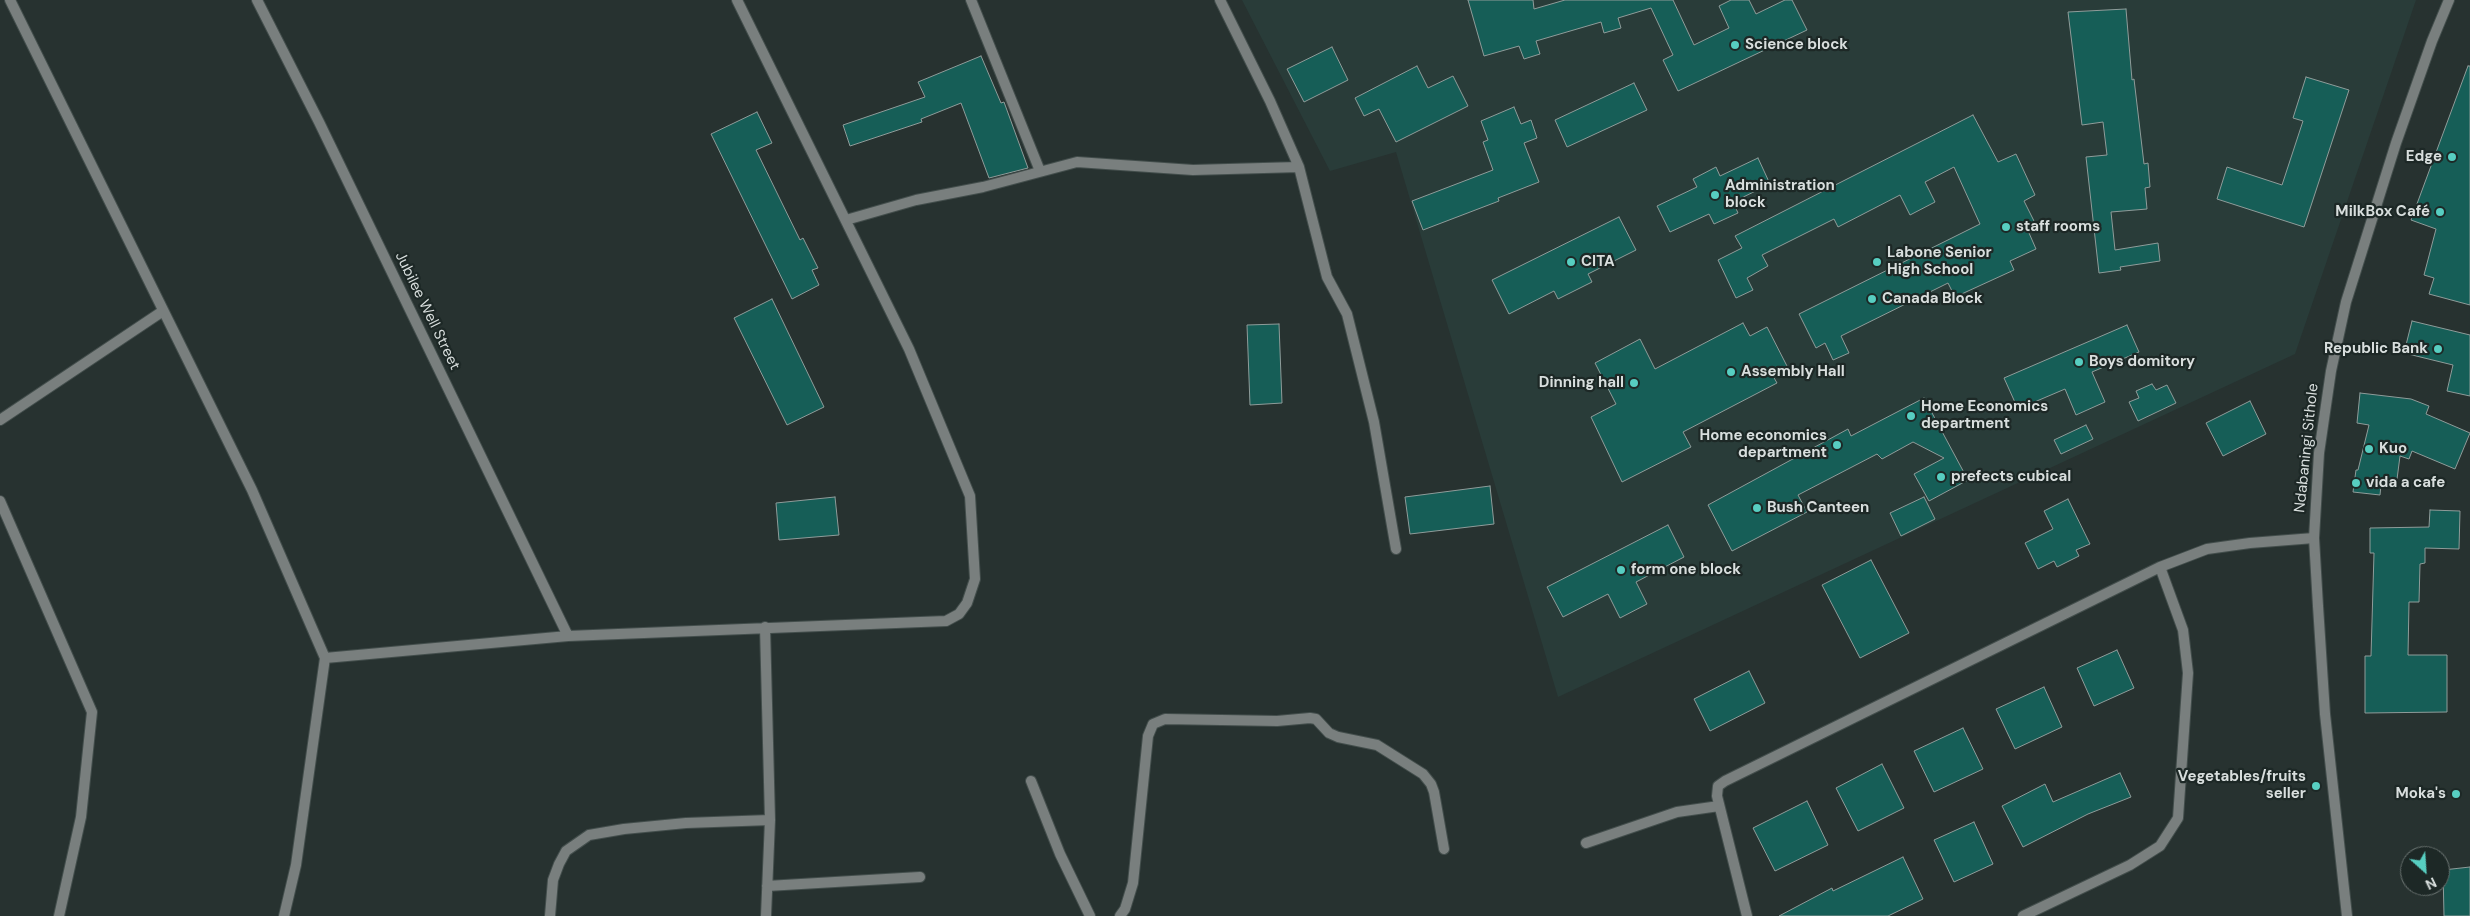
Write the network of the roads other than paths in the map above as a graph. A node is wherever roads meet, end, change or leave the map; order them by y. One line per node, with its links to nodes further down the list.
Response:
1 (10, 0): 10 (street)
2 (257, 0): 17 (street, Jubilee Well Street)
3 (737, 0): 9 (street)
4 (971, 0): 8 (street)
5 (1220, 0): 7 (street)
6 (2449, 0): 13 (street, Ndabaningi Sithole)
7 (1299, 167): 8 (street); 14 (street)
8 (1040, 171): 9 (street)
9 (846, 220): 16 (street)
10 (163, 311): 11 (street); 18 (street)
11 (0, 420)
12 (0, 500): 26 (street)
13 (2314, 538): 15 (street); 34 (street, Ndabaningi Sithole)
14 (1396, 549)
15 (2160, 567): 20 (street); 33 (street)
16 (765, 627): 17 (street); 21 (street)
17 (568, 636): 18 (street)
18 (325, 658): 27 (street)
19 (1031, 781): 30 (street)
20 (1719, 806): 22 (street); 32 (street)
21 (770, 820): 25 (street); 28 (street)
22 (1586, 842)
23 (1444, 849): 31 (street)
24 (920, 877): 25 (street)
25 (767, 886): 29 (street)
26 (59, 916)
27 (284, 916)
28 (550, 916)
29 (766, 916)
30 (1090, 916)
31 (1120, 916)
32 (1747, 916)
33 (2023, 916)
34 (2347, 916)

